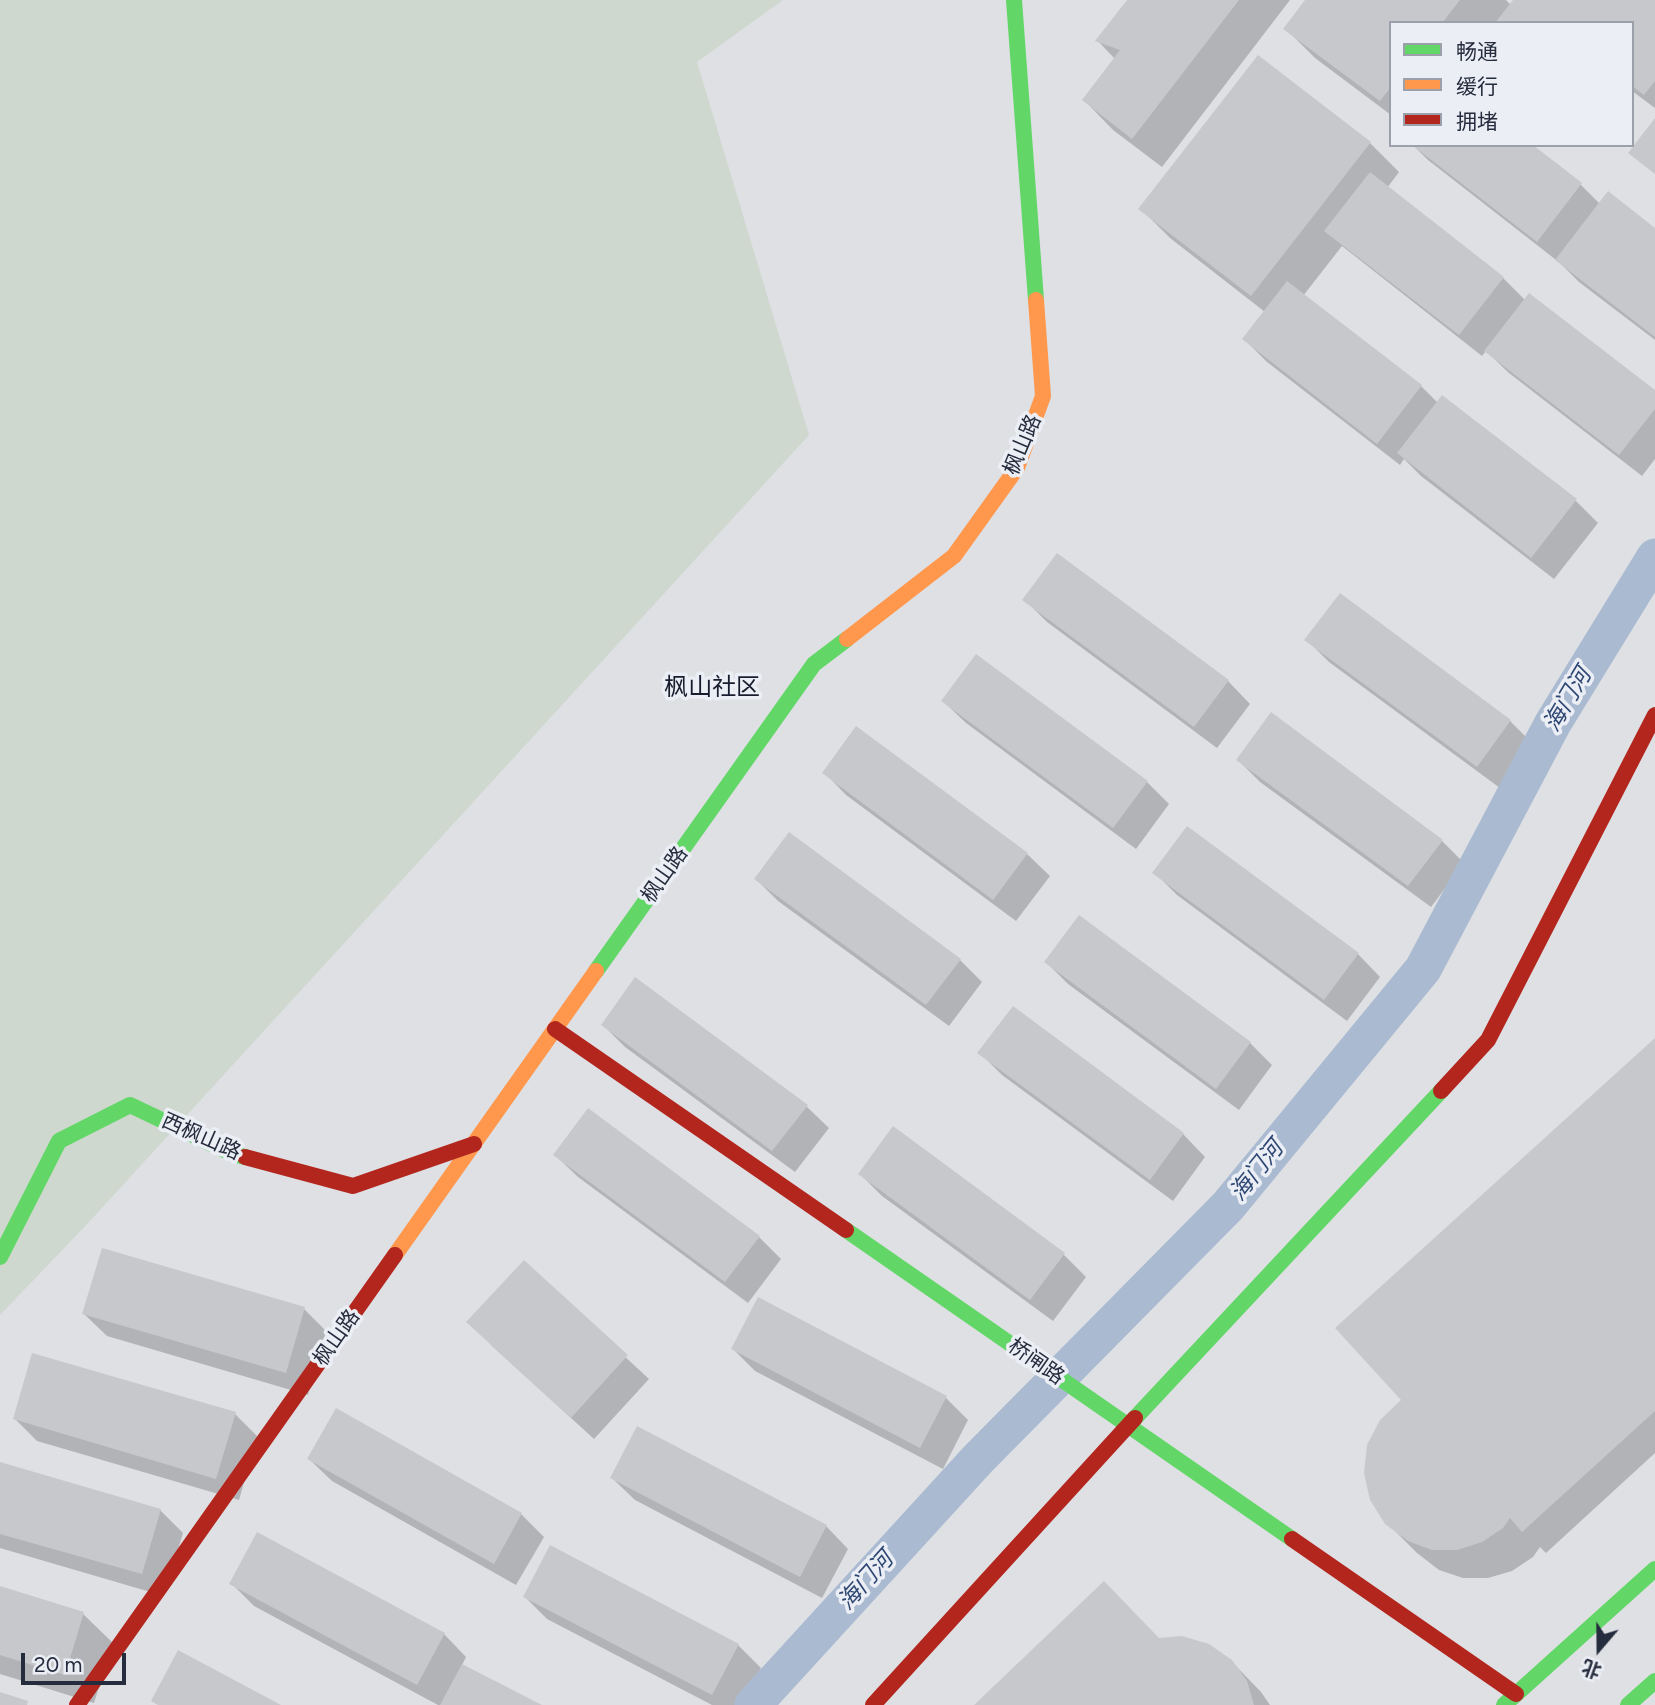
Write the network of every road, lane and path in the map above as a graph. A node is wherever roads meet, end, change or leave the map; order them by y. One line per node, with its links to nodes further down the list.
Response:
1 (1014, 0): 3 (street, 枫山路)
2 (1655, 715): 6 (street)
3 (555, 1029): 4 (street, 枫山路); 6 (street, 桥闸路)
4 (474, 1144): 5 (street, 西枫山路); 10 (street, 枫山路)
5 (0, 1258)
6 (1128, 1426): 9 (street, 桥闸路); 11 (street)
7 (1655, 1569): 9 (street)
8 (1655, 1681): 12 (street)
9 (1510, 1700)
10 (77, 1705)
11 (873, 1705)
12 (1628, 1705)

